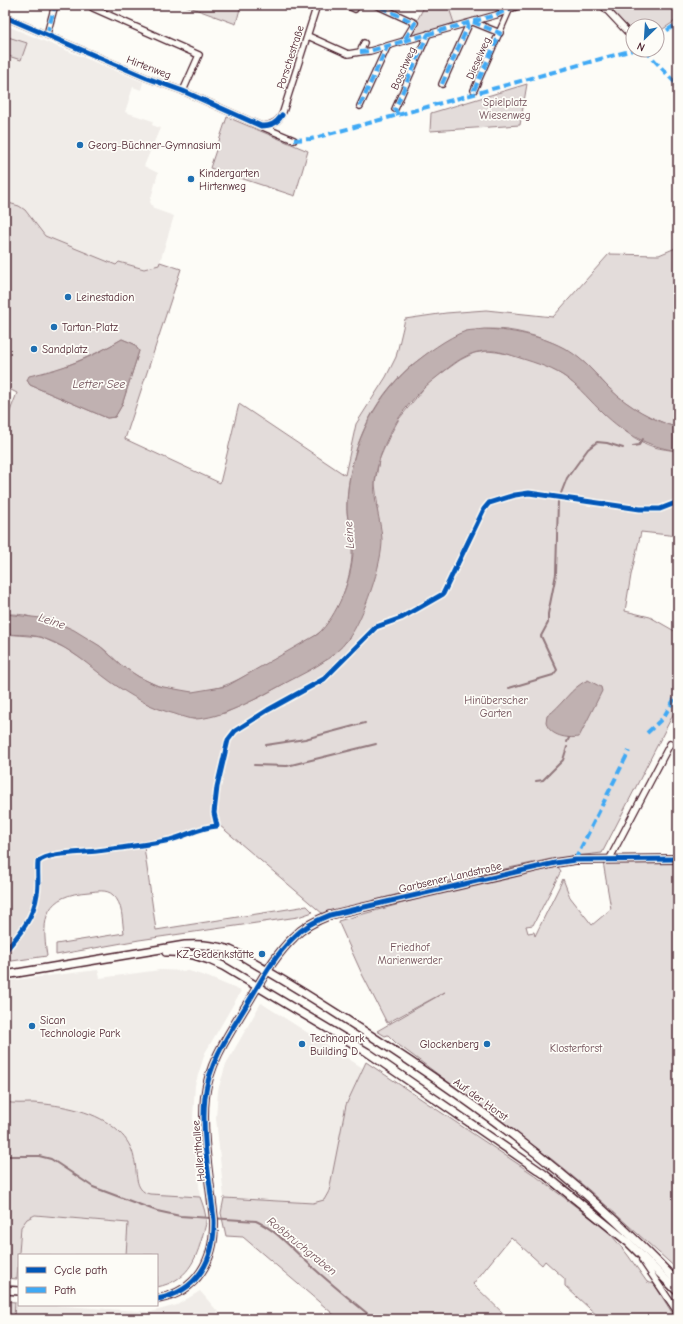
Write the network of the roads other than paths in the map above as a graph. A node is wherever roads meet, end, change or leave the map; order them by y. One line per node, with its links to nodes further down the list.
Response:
1 (55, 5): 14 (street)
2 (317, 5): 16 (street, Porschestraße)
3 (346, 5): 4 (street)
4 (356, 5)
5 (376, 5): 17 (street, Boschweg)
6 (520, 5): 8 (street, Dieselweg)
7 (602, 5): 12 (street)
8 (509, 6): 11 (street, Dieselweg); 13 (street, Dieselweg)
9 (93, 8): 23 (street)
10 (5, 17): 14 (street, Hirtenweg)
11 (473, 22): 13 (street, Dieselweg); 15 (street, Boschweg); 21 (street)
12 (625, 29)
13 (500, 33): 22 (street, Dieselweg)
14 (47, 34): 23 (street, Hirtenweg)
15 (428, 34): 17 (street, Boschweg); 25 (street, Boschweg)
16 (308, 36): 20 (street, Boschweg); 26 (street, Porschestraße)
17 (404, 41): 19 (street, Boschweg)
18 (364, 43): 20 (street)
19 (387, 47): 20 (street, Boschweg); 24 (street)
20 (360, 52)
21 (442, 84)
22 (474, 90)
23 (183, 91): 26 (street, Hirtenweg)
24 (360, 106)
25 (395, 109)
26 (261, 126): 27 (street, Hirtenweg)
27 (294, 140)
28 (670, 744): 30 (street)
29 (678, 859): 30 (street, Garbsener Landstraße)
30 (609, 860): 32 (street, Garbsener Landstraße)
31 (140, 953): 32 (street); 33 (street); 34 (street)
32 (267, 971): 34 (street, Garbsener Landstraße); 36 (street, Auf der Horst)
33 (5, 975)
34 (258, 986): 35 (street); 42 (street, Hollerithallee)
35 (628, 1242): 41 (street); 43 (street)
36 (664, 1268): 37 (street, Auf der Horst); 38 (street, Auf der Horst)
37 (678, 1277)
38 (678, 1283)
39 (5, 1290): 40 (street)
40 (18, 1291)
41 (678, 1292)
42 (158, 1299)
43 (678, 1313)

